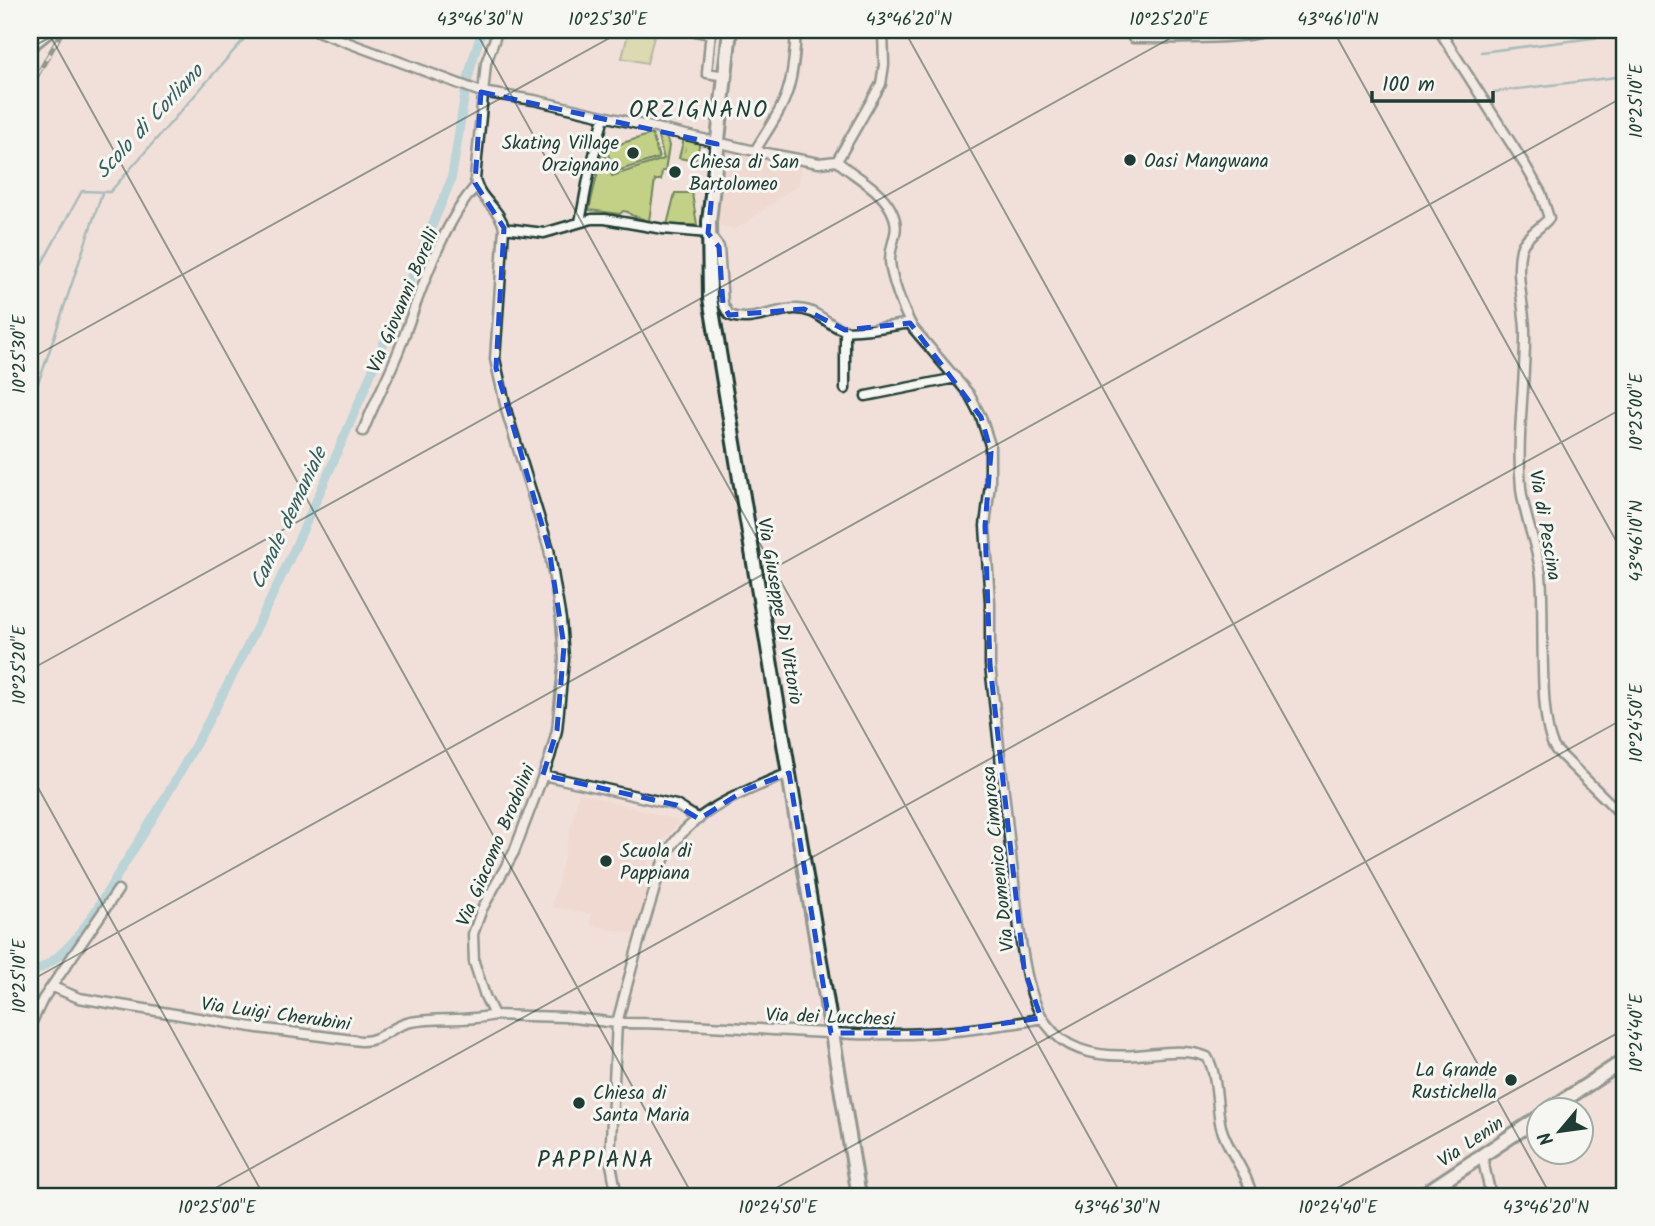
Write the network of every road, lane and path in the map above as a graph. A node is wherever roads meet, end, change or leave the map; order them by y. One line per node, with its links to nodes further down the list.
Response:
1 (49, 30): 12 (main road)
2 (314, 30): 14 (street)
3 (498, 30): 14 (street)
4 (690, 30): 11 (street)
5 (730, 30): 13 (main road, Via Giuseppe Di Vittorio)
6 (796, 30): 17 (street)
7 (883, 30): 18 (street)
8 (1132, 30): 9 (street)
9 (1268, 30)
10 (1439, 30): 31 (street, Via di Pescina)
11 (711, 32): 13 (street)
12 (30, 45)
13 (725, 76): 16 (main road, Via Giuseppe Di Vittorio)
14 (481, 92): 15 (street); 19 (street)
15 (604, 117): 16 (street); 20 (street)
16 (718, 144): 17 (street); 22 (main road, Via Giuseppe Di Vittorio)
17 (755, 151): 18 (street)
18 (837, 161): 23 (street, Via Domenico Cimarosa)
19 (476, 186): 21 (street); 28 (street, Via Giovanni Borelli)
20 (580, 222): 21 (street); 22 (street)
21 (504, 228): 30 (street, Via Giacomo Brodolini)
22 (708, 233): 24 (street); 29 (main road, Via Giuseppe Di Vittorio)
23 (910, 323): 24 (street); 25 (street, Via Domenico Cimarosa)
24 (845, 330): 26 (street)
25 (956, 378): 27 (street); 36 (street, Via Domenico Cimarosa)
26 (845, 389)
27 (866, 396)
28 (363, 431)
29 (789, 773): 32 (street); 39 (main road, Via Giuseppe Di Vittorio)
30 (543, 775): 32 (street); 35 (street, Via Giacomo Brodolini)
31 (1625, 818)
32 (699, 820): 37 (street)
33 (118, 890): 34 (street)
34 (53, 987): 35 (street, Via Luigi Cherubini); 38 (street)
35 (494, 1015): 37 (street)
36 (1041, 1018): 39 (street, Via dei Lucchesi); 46 (street, Via Domenico Cimarosa)
37 (617, 1023): 39 (street, Via dei Lucchesi); 44 (street)
38 (30, 1026)
39 (831, 1033): 45 (main road, Via Giuseppe Di Vittorio)
40 (1625, 1060): 41 (main road)
41 (1571, 1096)
42 (1526, 1126): 43 (main road, Via Lenin)
43 (1482, 1156): 47 (main road, Via Lenin); 48 (street)
44 (617, 1196)
45 (859, 1196)
46 (1252, 1196)
47 (1421, 1196)
48 (1491, 1196)

